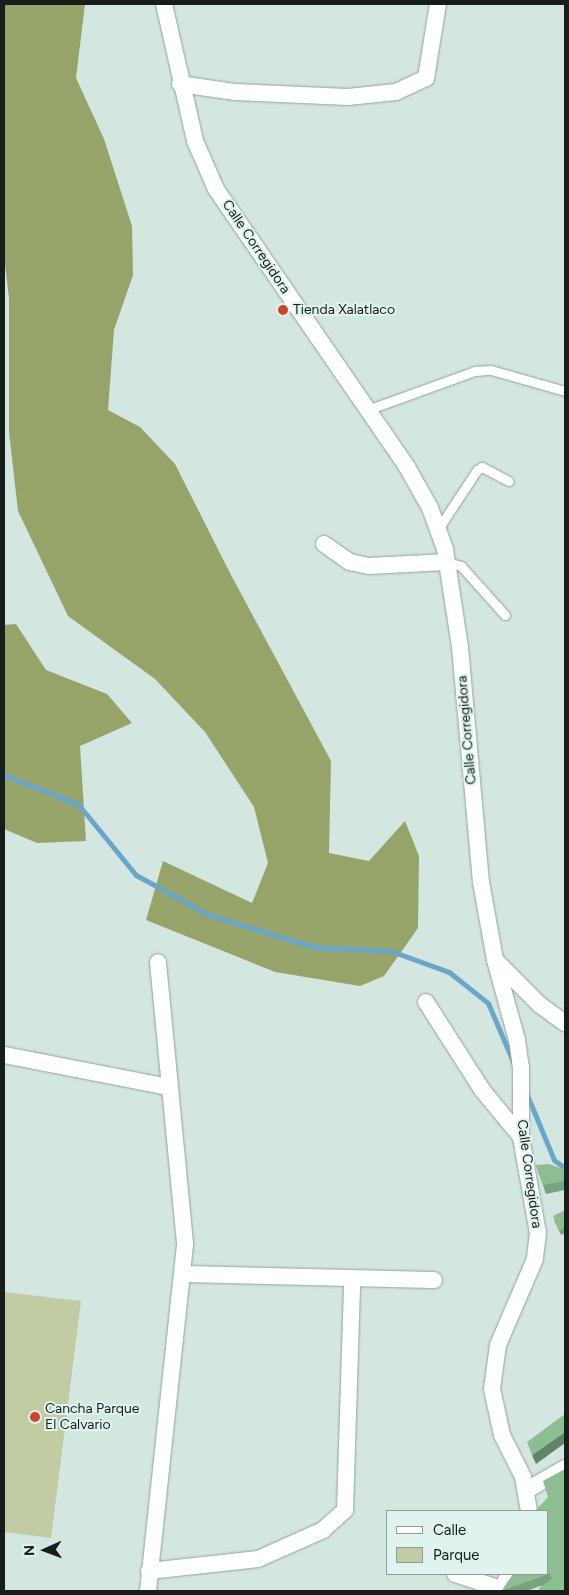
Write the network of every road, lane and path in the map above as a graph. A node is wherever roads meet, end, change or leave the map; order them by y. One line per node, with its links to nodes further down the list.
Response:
1 (164, 4): 3 (street, Calle Corregidora)
2 (438, 4): 3 (street)
3 (180, 84): 5 (street, Calle Corregidora)
4 (565, 391): 5 (lane)
5 (367, 410): 7 (street, Calle Corregidora)
6 (508, 481): 7 (lane)
7 (438, 529): 9 (street, Calle Corregidora)
8 (324, 544): 9 (street)
9 (447, 562): 10 (lane); 11 (street, Calle Corregidora)
10 (505, 615)
11 (495, 960): 14 (street); 17 (street, Calle Corregidora)
12 (158, 962): 16 (street)
13 (426, 1002): 17 (street)
14 (565, 1023)
15 (4, 1055): 16 (street)
16 (169, 1087): 18 (street)
17 (521, 1136): 22 (street, Calle Corregidora)
18 (183, 1274): 20 (street); 24 (street)
19 (434, 1280): 20 (street)
20 (352, 1281): 24 (street)
21 (565, 1468): 22 (street)
22 (527, 1490): 23 (street, Calle Corregidora)
23 (529, 1510)
24 (149, 1571): 28 (street)
25 (458, 1575): 27 (street)
26 (509, 1575): 27 (street)
27 (500, 1590)
28 (148, 1591)

